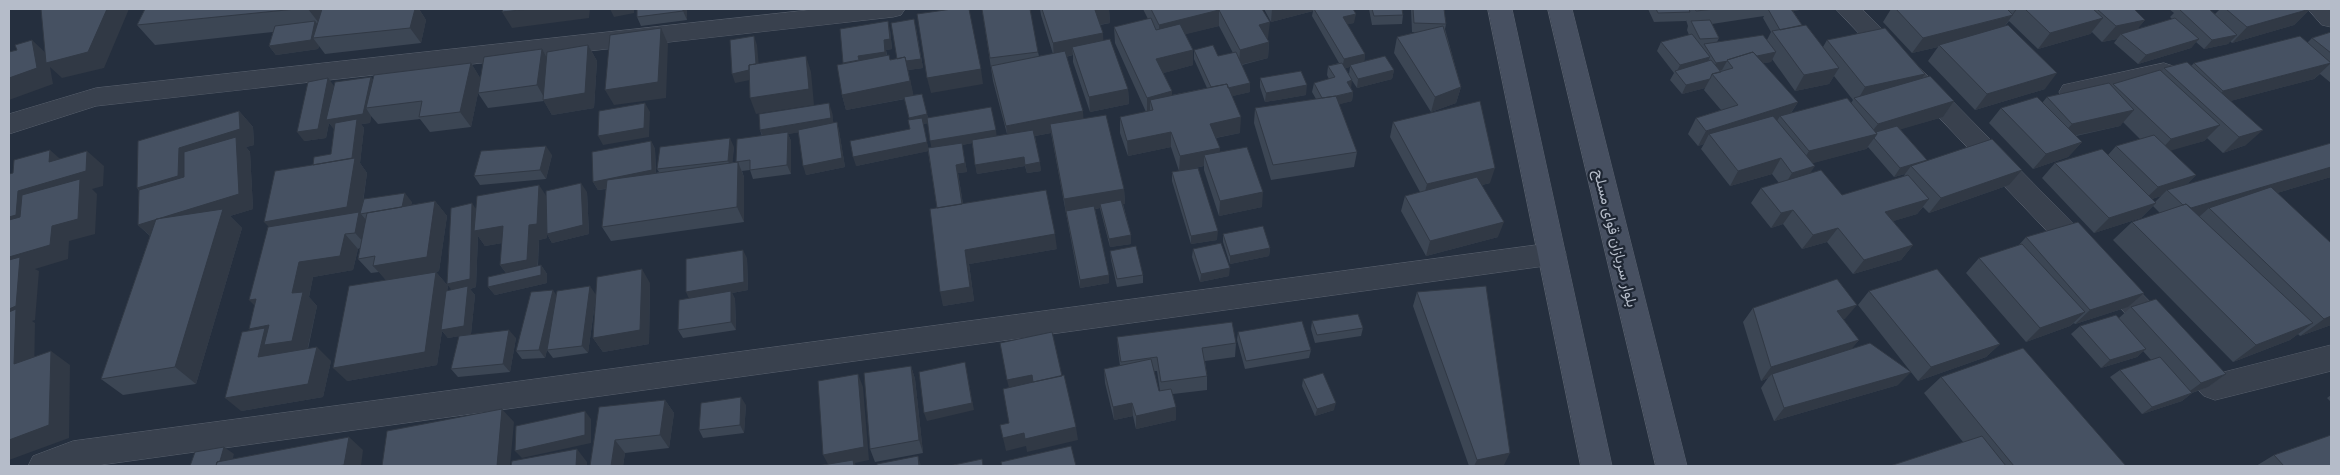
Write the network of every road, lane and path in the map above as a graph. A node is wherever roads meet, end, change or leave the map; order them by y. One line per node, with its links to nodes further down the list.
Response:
1 (893, 9): 9 (street)
2 (1500, 9): 10 (main road)
3 (1560, 9): 14 (main road, بلوار سربازان قوای مسلح)
4 (1848, 9): 11 (street)
5 (2320, 9): 6 (street)
6 (2328, 31)
7 (2189, 66): 8 (street)
8 (2056, 95)
9 (9, 124)
10 (1552, 254): 12 (street); 13 (main road)
11 (2331, 358)
12 (44, 466)
13 (1597, 466)
14 (1672, 466)

